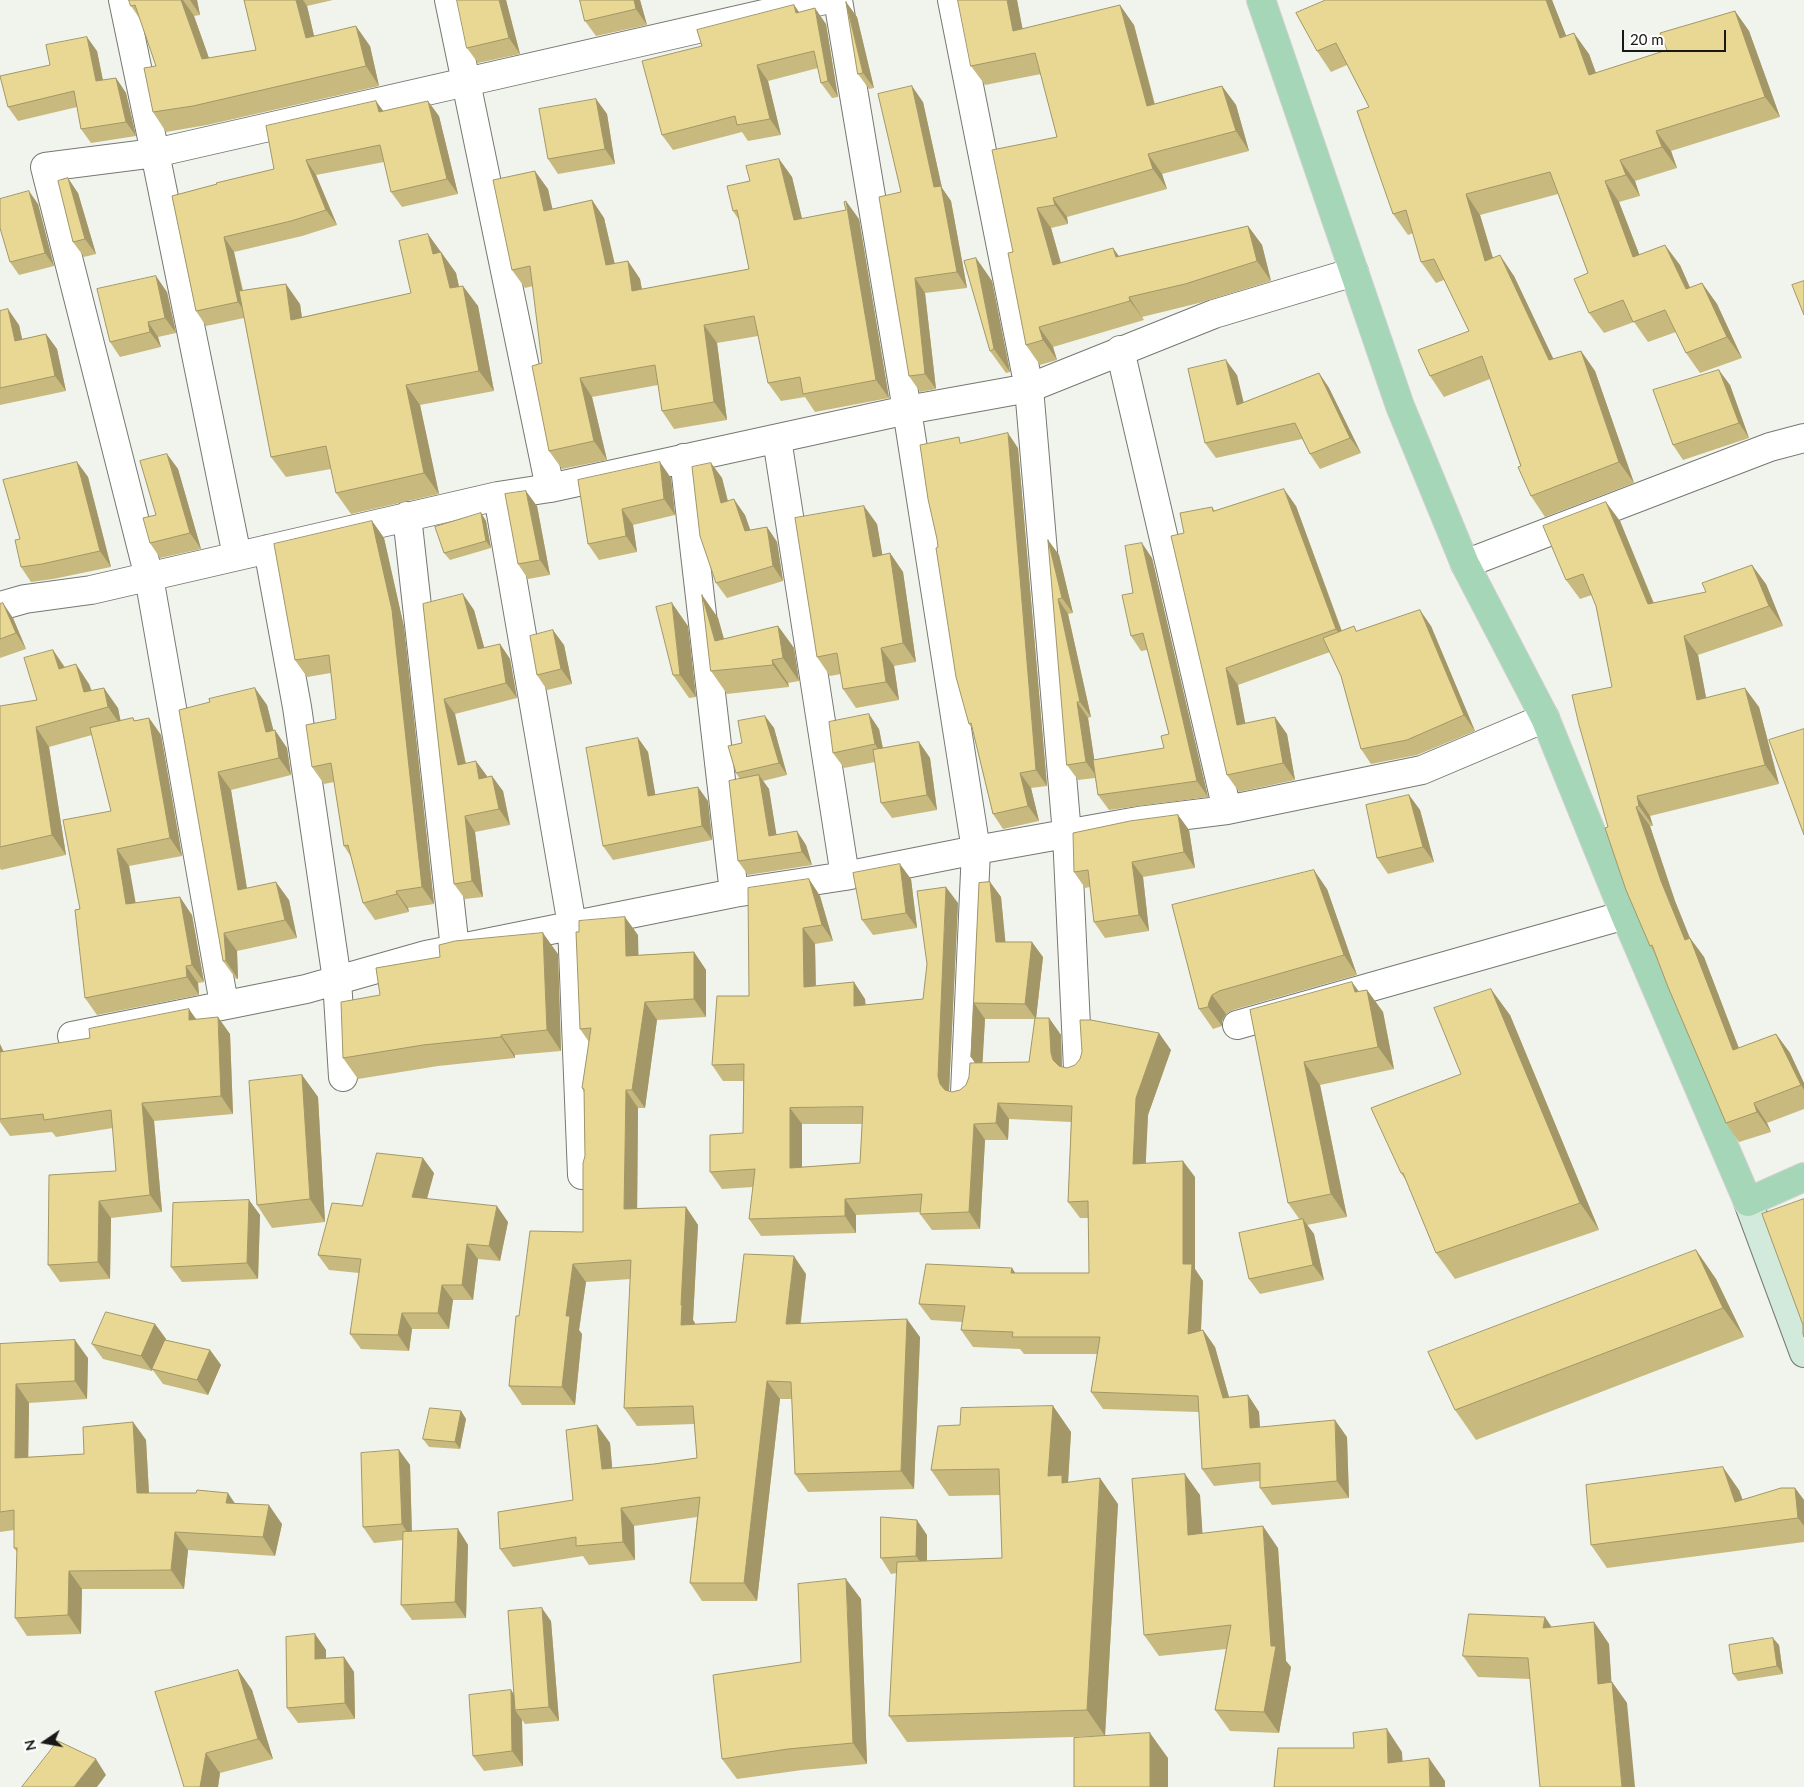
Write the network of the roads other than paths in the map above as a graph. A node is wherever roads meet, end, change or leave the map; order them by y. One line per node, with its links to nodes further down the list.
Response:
1 (123, 0): 8 (street)
2 (449, 0): 7 (street)
3 (825, 0): 7 (street)
4 (838, 0): 12 (street)
5 (952, 0): 11 (street)
6 (1261, 0): 9 (main road)
7 (466, 82): 8 (street); 16 (street)
8 (155, 153): 20 (street); 22 (street)
9 (1354, 272): 10 (street); 21 (main road)
10 (1120, 350): 11 (street); 25 (street)
11 (1029, 388): 12 (street); 26 (street)
12 (906, 410): 14 (street); 27 (street)
13 (1804, 438): 21 (street)
14 (777, 439): 15 (street); 28 (street)
15 (684, 458): 16 (street); 29 (street)
16 (550, 488): 17 (street)
17 (498, 496): 18 (street); 31 (street)
18 (407, 516): 19 (street); 32 (street)
19 (268, 549): 20 (street); 33 (street)
20 (237, 556): 22 (street)
21 (1465, 564): 24 (main road)
22 (149, 577): 23 (street); 34 (street)
23 (0, 606)
24 (1545, 718): 25 (street); 30 (main road)
25 (1226, 810): 26 (street)
26 (1067, 834): 27 (street); 37 (street)
27 (976, 850): 28 (street); 39 (street)
28 (845, 876): 29 (street)
29 (734, 893): 31 (street)
30 (1625, 915): 35 (street); 42 (main road)
31 (572, 925): 32 (street); 40 (street)
32 (455, 949): 33 (street)
33 (337, 980): 34 (street); 38 (street)
34 (224, 1004): 36 (street)
35 (1237, 1025)
36 (72, 1036)
37 (1078, 1069)
38 (343, 1077)
39 (965, 1093)
40 (582, 1175)
41 (1804, 1177): 42 (main road)
42 (1748, 1202): 43 (main road)
43 (1804, 1353)

